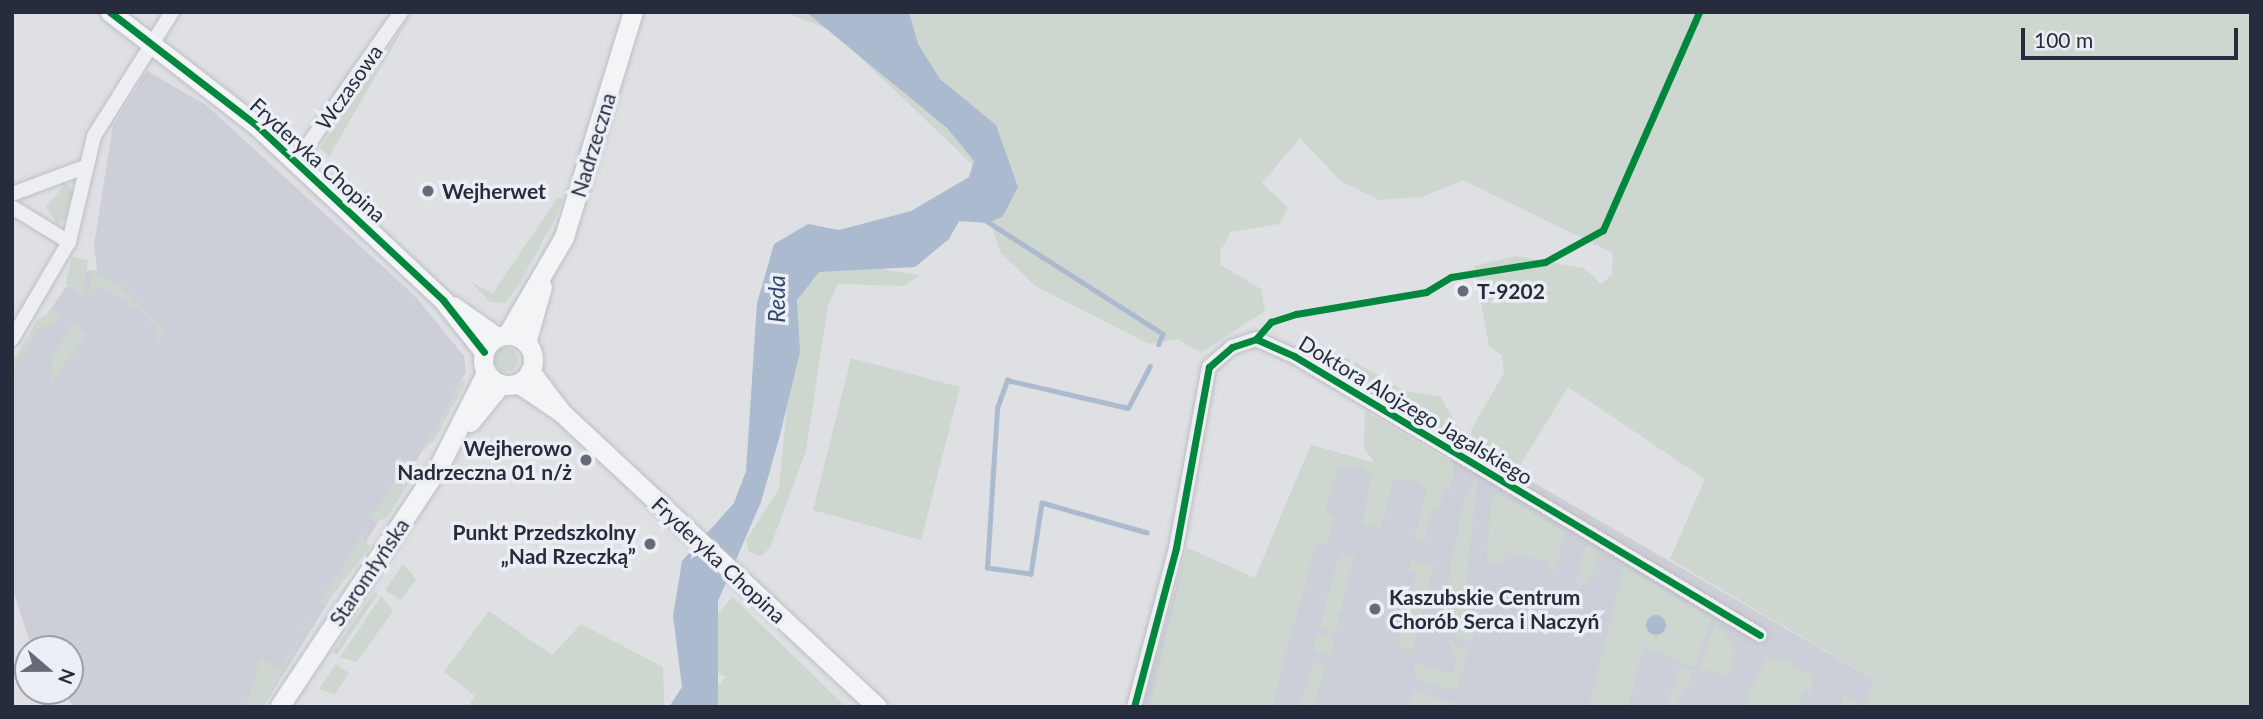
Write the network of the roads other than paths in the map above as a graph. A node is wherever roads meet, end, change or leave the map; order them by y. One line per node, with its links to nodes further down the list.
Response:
1 (110, 12): 5 (street, Fryderyka Chopina)
2 (172, 12): 5 (street)
3 (401, 12): 6 (street, Wczasowa)
4 (633, 12): 11 (street, Nadrzeczna)
5 (152, 42): 6 (street, Fryderyka Chopina); 7 (street)
6 (296, 162): 12 (street, Fryderyka Chopina)
7 (82, 168): 8 (street); 10 (street)
8 (12, 194)
9 (12, 207): 10 (street)
10 (69, 242): 14 (street)
11 (545, 275): 13 (street, Nadrzeczna); 15 (street, Nadrzeczna)
12 (443, 300): 13 (street, Fryderyka Chopina); 16 (street, Fryderyka Chopina)
13 (502, 336): 15 (street, Fryderyka Chopina); 16 (street, Nadrzeczna)
14 (12, 339)
15 (526, 343): 17 (street)
16 (484, 352): 17 (street)
17 (509, 378): 19 (street, Staromłyńska); 20 (street, Fryderyka Chopina)
18 (1760, 635): 21 (street, Doktora Alojzego Jagalskiego)
19 (279, 707)
20 (877, 707)
21 (1134, 707)

